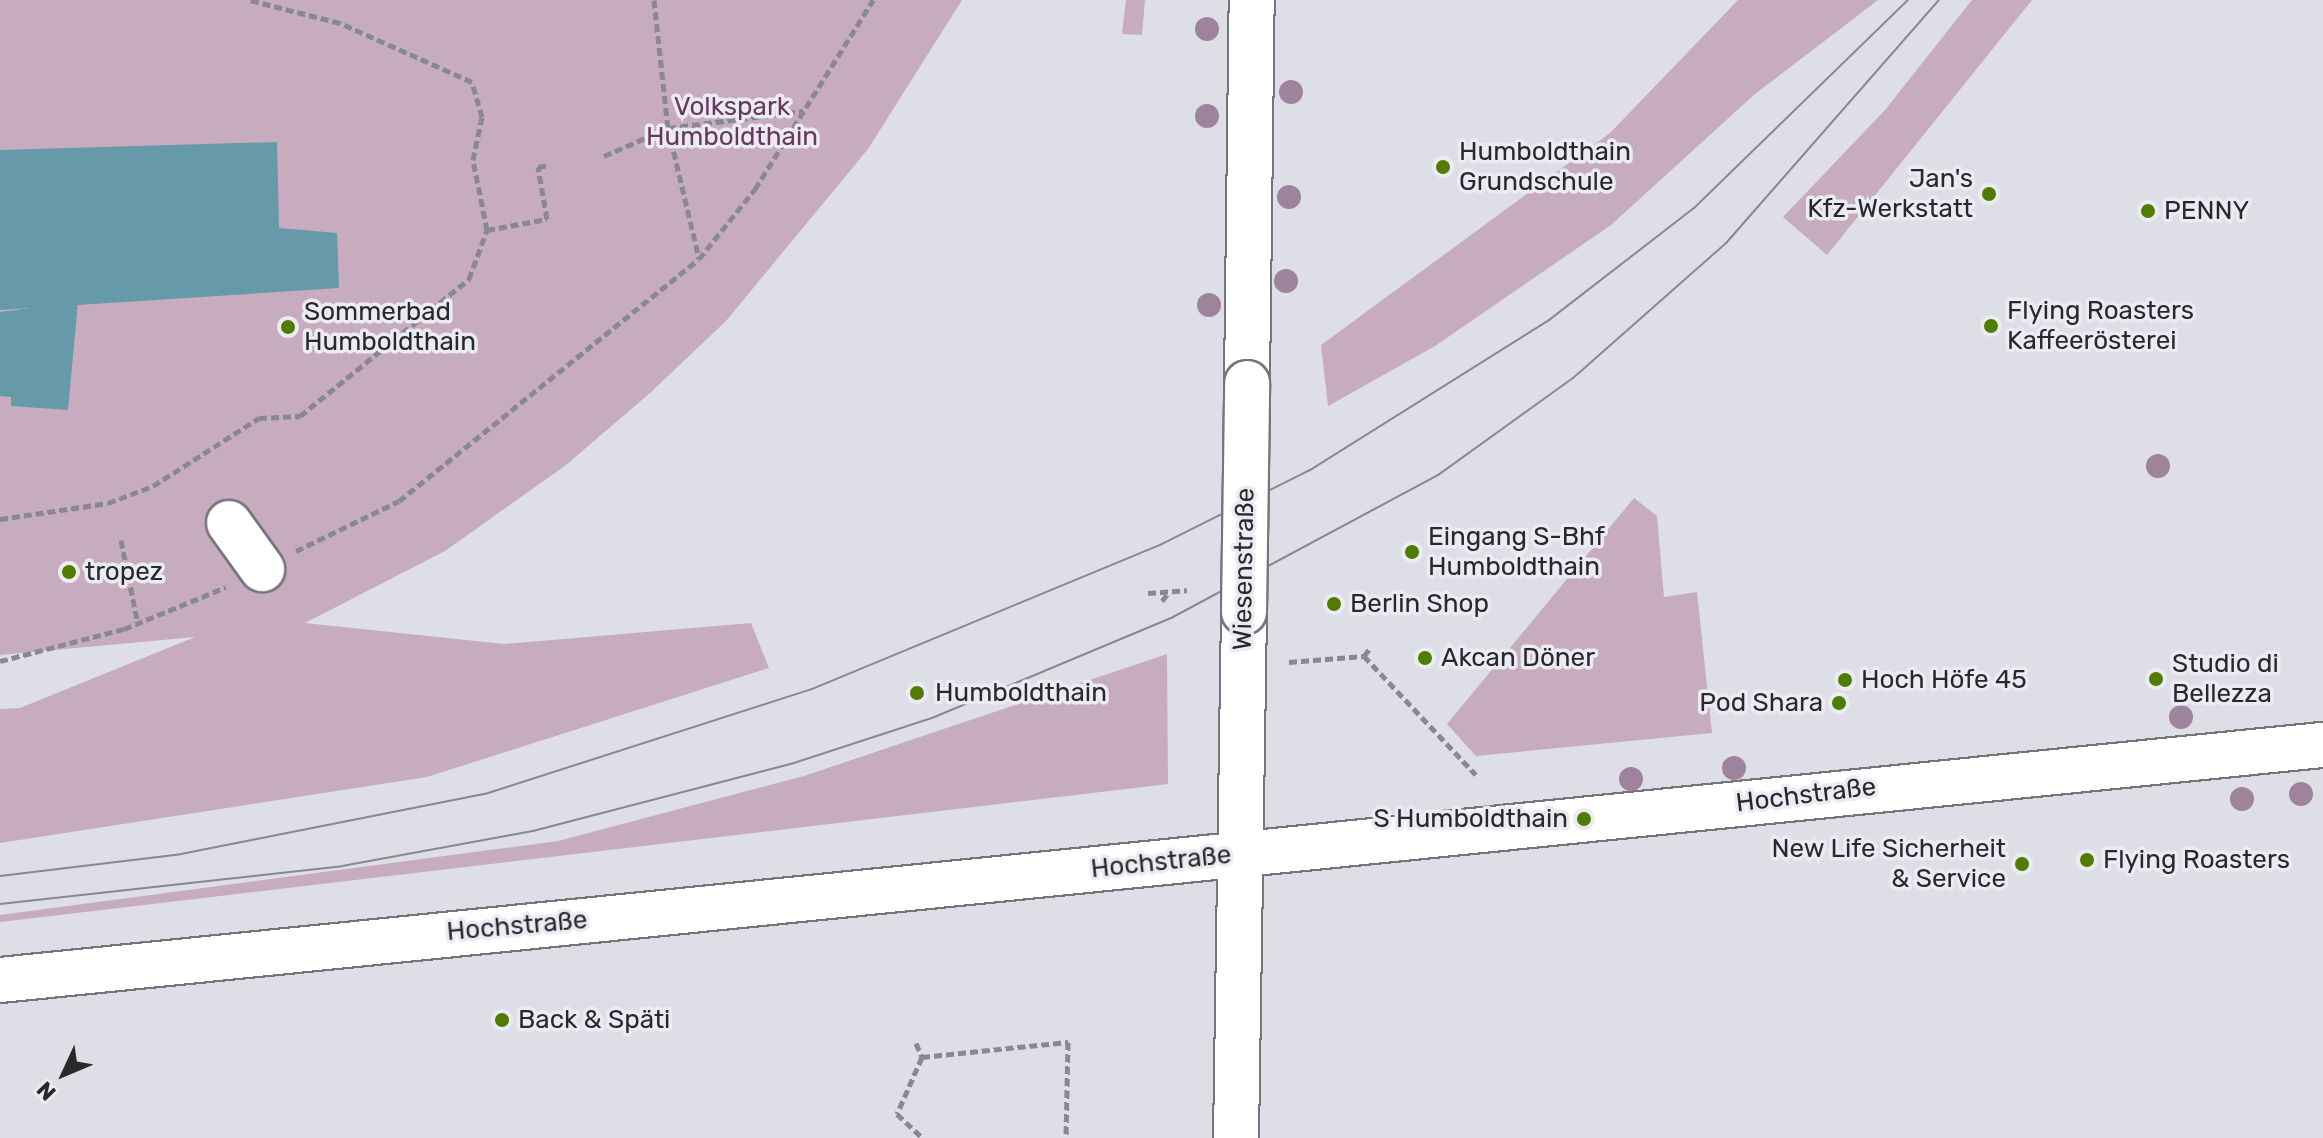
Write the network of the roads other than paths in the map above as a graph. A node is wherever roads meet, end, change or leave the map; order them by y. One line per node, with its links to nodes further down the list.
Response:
1 (1252, 0): 5 (street, Wiesenstraße, bridge)
2 (229, 523): 3 (street)
3 (262, 569)
4 (2323, 745): 5 (street, Hochstraße)
5 (1240, 854): 6 (street, Hochstraße); 7 (street, Wiesenstraße)
6 (0, 980)
7 (1236, 1138)

